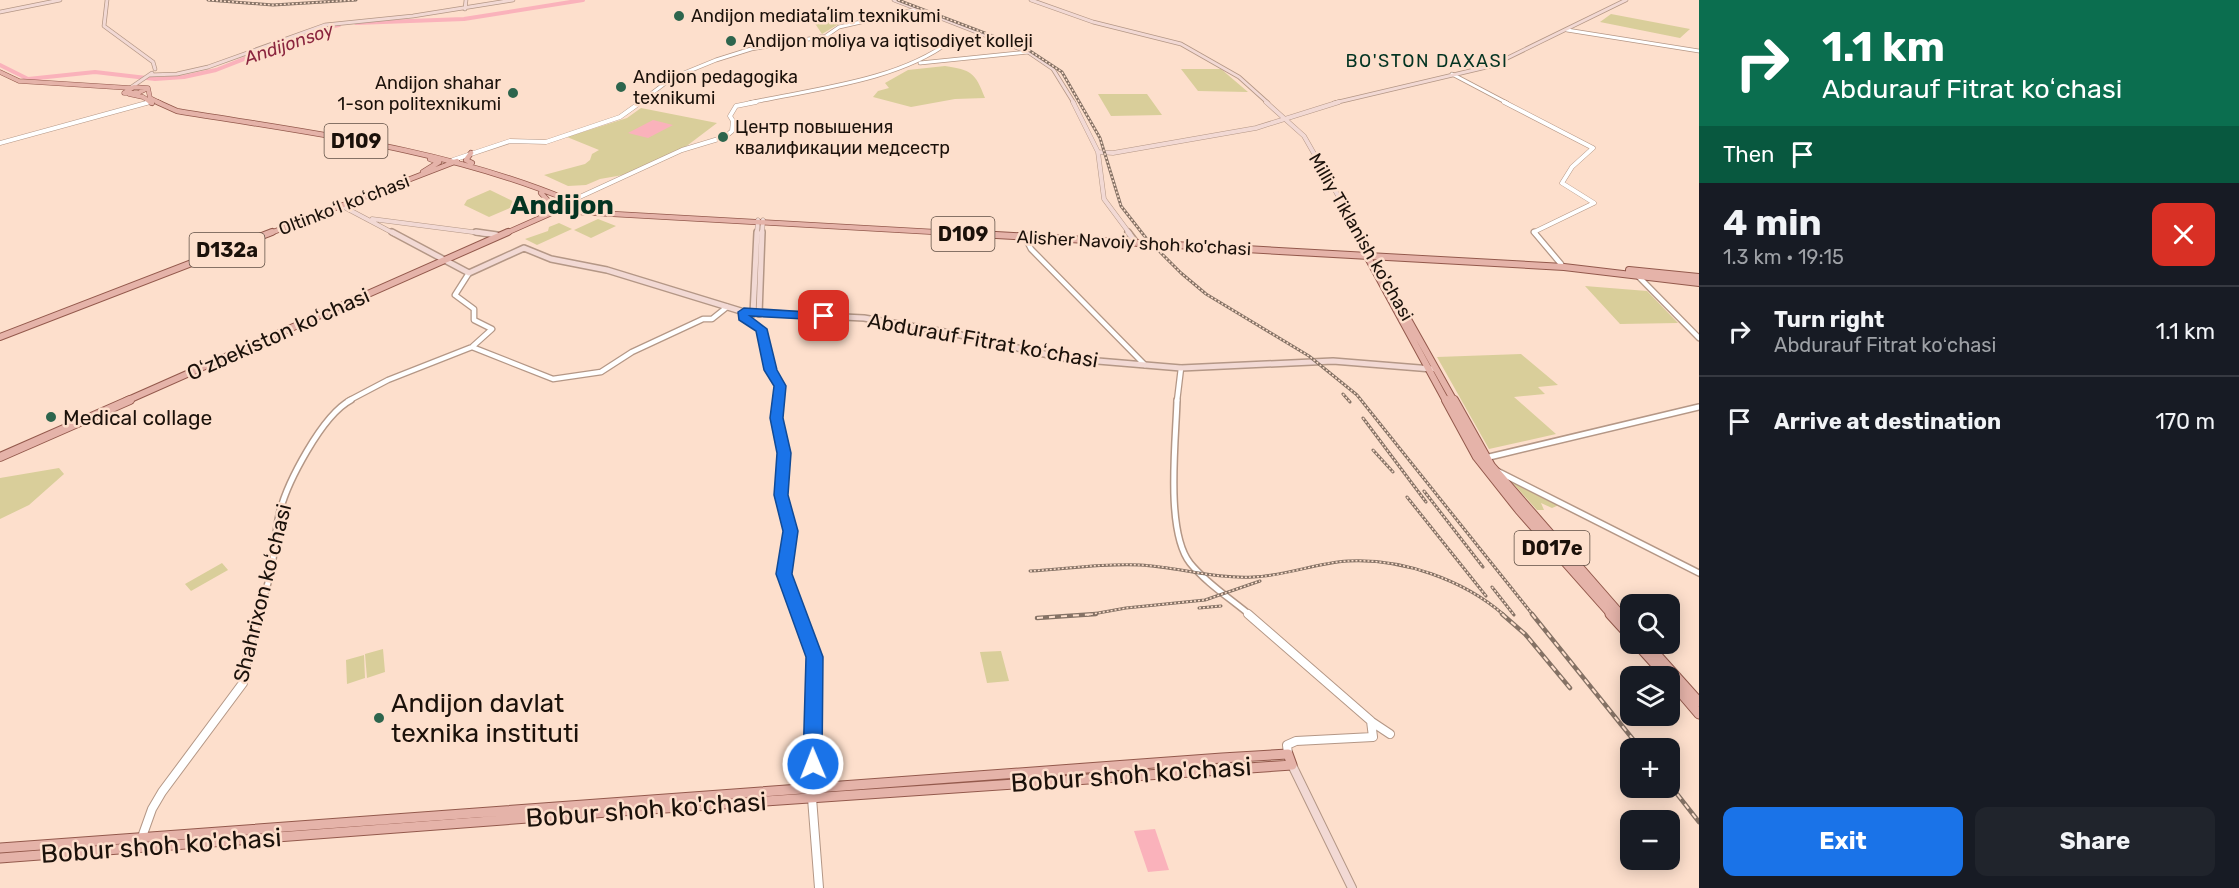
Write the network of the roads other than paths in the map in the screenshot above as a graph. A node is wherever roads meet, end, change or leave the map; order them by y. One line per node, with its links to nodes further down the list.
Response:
1 (58, 0): 10 (main road)
2 (107, 0): 16 (main road)
3 (466, 0): 8 (main road)
4 (513, 0): 8 (main road)
5 (894, 0): 9 (main road)
6 (1031, 0): 26 (main road, Milliy Tiklanish ko'chasi)
7 (1626, 0): 11 (main road)
8 (465, 9): 19 (main road)
9 (918, 9): 14 (main road); 29 (street)
10 (0, 12)
11 (1567, 30): 13 (street); 18 (main road)
12 (949, 42): 15 (street)
13 (1699, 51)
14 (1028, 52): 15 (street); 30 (main road)
15 (915, 63): 38 (street)
16 (155, 69): 19 (main road); 20 (main road)
17 (0, 74): 21 (main road, D109); 23 (main road, D109)
18 (1452, 74): 26 (main road); 54 (street)
19 (170, 75): 20 (main road)
20 (149, 76): 21 (main road); 22 (main road)
21 (130, 88): 22 (main road, D109); 23 (main road, D109)
22 (148, 88): 24 (main road); 27 (main road, D109)
23 (123, 92): 24 (main road, D109)
24 (129, 94): 25 (main road, D109)
25 (150, 102): 27 (main road, D109); 28 (street)
26 (1284, 118): 30 (main road); 52 (main road, Milliy Tiklanish ko'chasi)
27 (243, 124): 31 (main road, D109); 32 (main road, D109)
28 (0, 143)
29 (471, 153): 32 (street); 35 (main road)
30 (1098, 153): 51 (main road)
31 (419, 155): 32 (main road, D109); 34 (main road)
32 (453, 162): 33 (main road, D109); 34 (main road, Oltinkoʻl koʻchasi / D132a); 35 (main road, D109); 36 (main road, Oltinkoʻl koʻchasi / D132a)
33 (474, 169): 36 (main road); 37 (main road, D109)
34 (423, 172): 39 (main road, Oltinkoʻl koʻchasi / D132a)
35 (496, 173): 37 (main road, D109)
36 (417, 177): 39 (main road, Oltinkoʻl koʻchasi / D132a)
37 (516, 181): 40 (main road, D109); 41 (main road, D109)
38 (583, 197): 40 (street); 43 (street)
39 (357, 199): 42 (main road, Oltinkoʻl koʻchasi / D132a); 55 (main road, Oltinkoʻl koʻchasi / D132a)
40 (569, 200): 41 (main road, Oʻzbekiston koʻchasi); 43 (main road, Alisher Navoiy shoh ko'chasi / D109); 44 (main road)
41 (550, 205): 44 (main road, D109); 48 (main road, Oʻzbekiston koʻchasi)
42 (342, 206): 46 (main road); 55 (main road, Oltinkoʻl koʻchasi / D132a)
43 (584, 206): 45 (main road, Alisher Navoiy shoh ko'chasi / D109)
44 (558, 211): 45 (main road, Alisher Navoiy shoh ko'chasi / D109); 48 (main road, Oʻzbekiston koʻchasi)
45 (638, 215): 47 (main road, Alisher Navoiy shoh ko'chasi / D109)
46 (368, 219): 48 (main road); 53 (main road)
47 (760, 222): 49 (main road, Alisher Navoiy shoh ko'chasi / D109); 62 (main road)
48 (496, 235): 53 (main road, Oʻzbekiston koʻchasi)
49 (1024, 236): 50 (main road, Alisher Navoiy shoh ko'chasi / D109); 66 (street)
50 (1064, 238): 51 (main road, Alisher Navoiy shoh ko'chasi / D109); 52 (main road, Alisher Navoiy shoh ko'chasi / D109)
51 (1134, 240): 52 (main road, Alisher Navoiy shoh ko'chasi / D109)
52 (1368, 254): 54 (main road, Alisher Navoiy shoh ko'chasi); 68 (main road, Milliy Tiklanish ko'chasi / D017e)
53 (443, 259): 57 (main road); 70 (main road, Oʻzbekiston koʻchasi)
54 (1563, 265): 56 (main road, Alisher Navoiy shoh ko'chasi)
55 (175, 268): 63 (main road, Oltinkoʻl koʻchasi / D132a)
56 (1634, 272): 58 (main road); 59 (main road); 64 (street)
57 (469, 273): 60 (main road, Abdurauf Fitrat koʻchasi); 65 (street, Shahrixon koʻchasi)
58 (1699, 277)
59 (1699, 283)
60 (727, 307): 61 (main road, Abdurauf Fitrat koʻchasi); 65 (street)
61 (744, 312): 62 (main road, Abdurauf Fitrat koʻchasi); 88 (street)
62 (756, 314): 66 (main road, Abdurauf Fitrat koʻchasi)
63 (0, 335)
64 (1699, 338)
65 (471, 346): 90 (street, Shahrixon koʻchasi)
66 (1145, 365): 67 (main road, Abdurauf Fitrat koʻchasi)
67 (1181, 368): 68 (main road, Abdurauf Fitrat koʻchasi); 82 (street)
68 (1431, 368): 71 (main road, Milliy Tiklanish ko'chasi / D017e)
69 (1699, 407): 71 (street)
70 (0, 456)
71 (1481, 457): 72 (main road, D017e)
72 (1489, 469): 73 (street); 74 (main road, D017e); 75 (main road, D017e)
73 (1699, 573)
74 (1620, 614)
75 (1620, 624)
76 (1646, 654): 78 (main road)
77 (1656, 654): 80 (main road)
78 (1657, 666)
79 (1680, 692): 81 (main road)
80 (1699, 702)
81 (1699, 714)
82 (1371, 721): 83 (street); 84 (street)
83 (1390, 734)
84 (1288, 754): 85 (main road, Bobur shoh ko'chasi); 87 (main road)
85 (1223, 762): 86 (main road, Bobur shoh ko'chasi); 87 (main road, Bobur shoh ko'chasi)
86 (1195, 765): 88 (main road, Bobur shoh ko'chasi); 89 (main road, Bobur shoh ko'chasi)
87 (1292, 765): 94 (main road)
88 (813, 787): 89 (street); 90 (main road, Bobur shoh ko'chasi)
89 (812, 798): 90 (main road, Bobur shoh ko'chasi); 93 (street)
90 (140, 842): 91 (main road, Bobur shoh ko'chasi); 92 (main road, Bobur shoh ko'chasi)
91 (0, 848)
92 (0, 858)
93 (819, 888)
94 (1352, 888)

